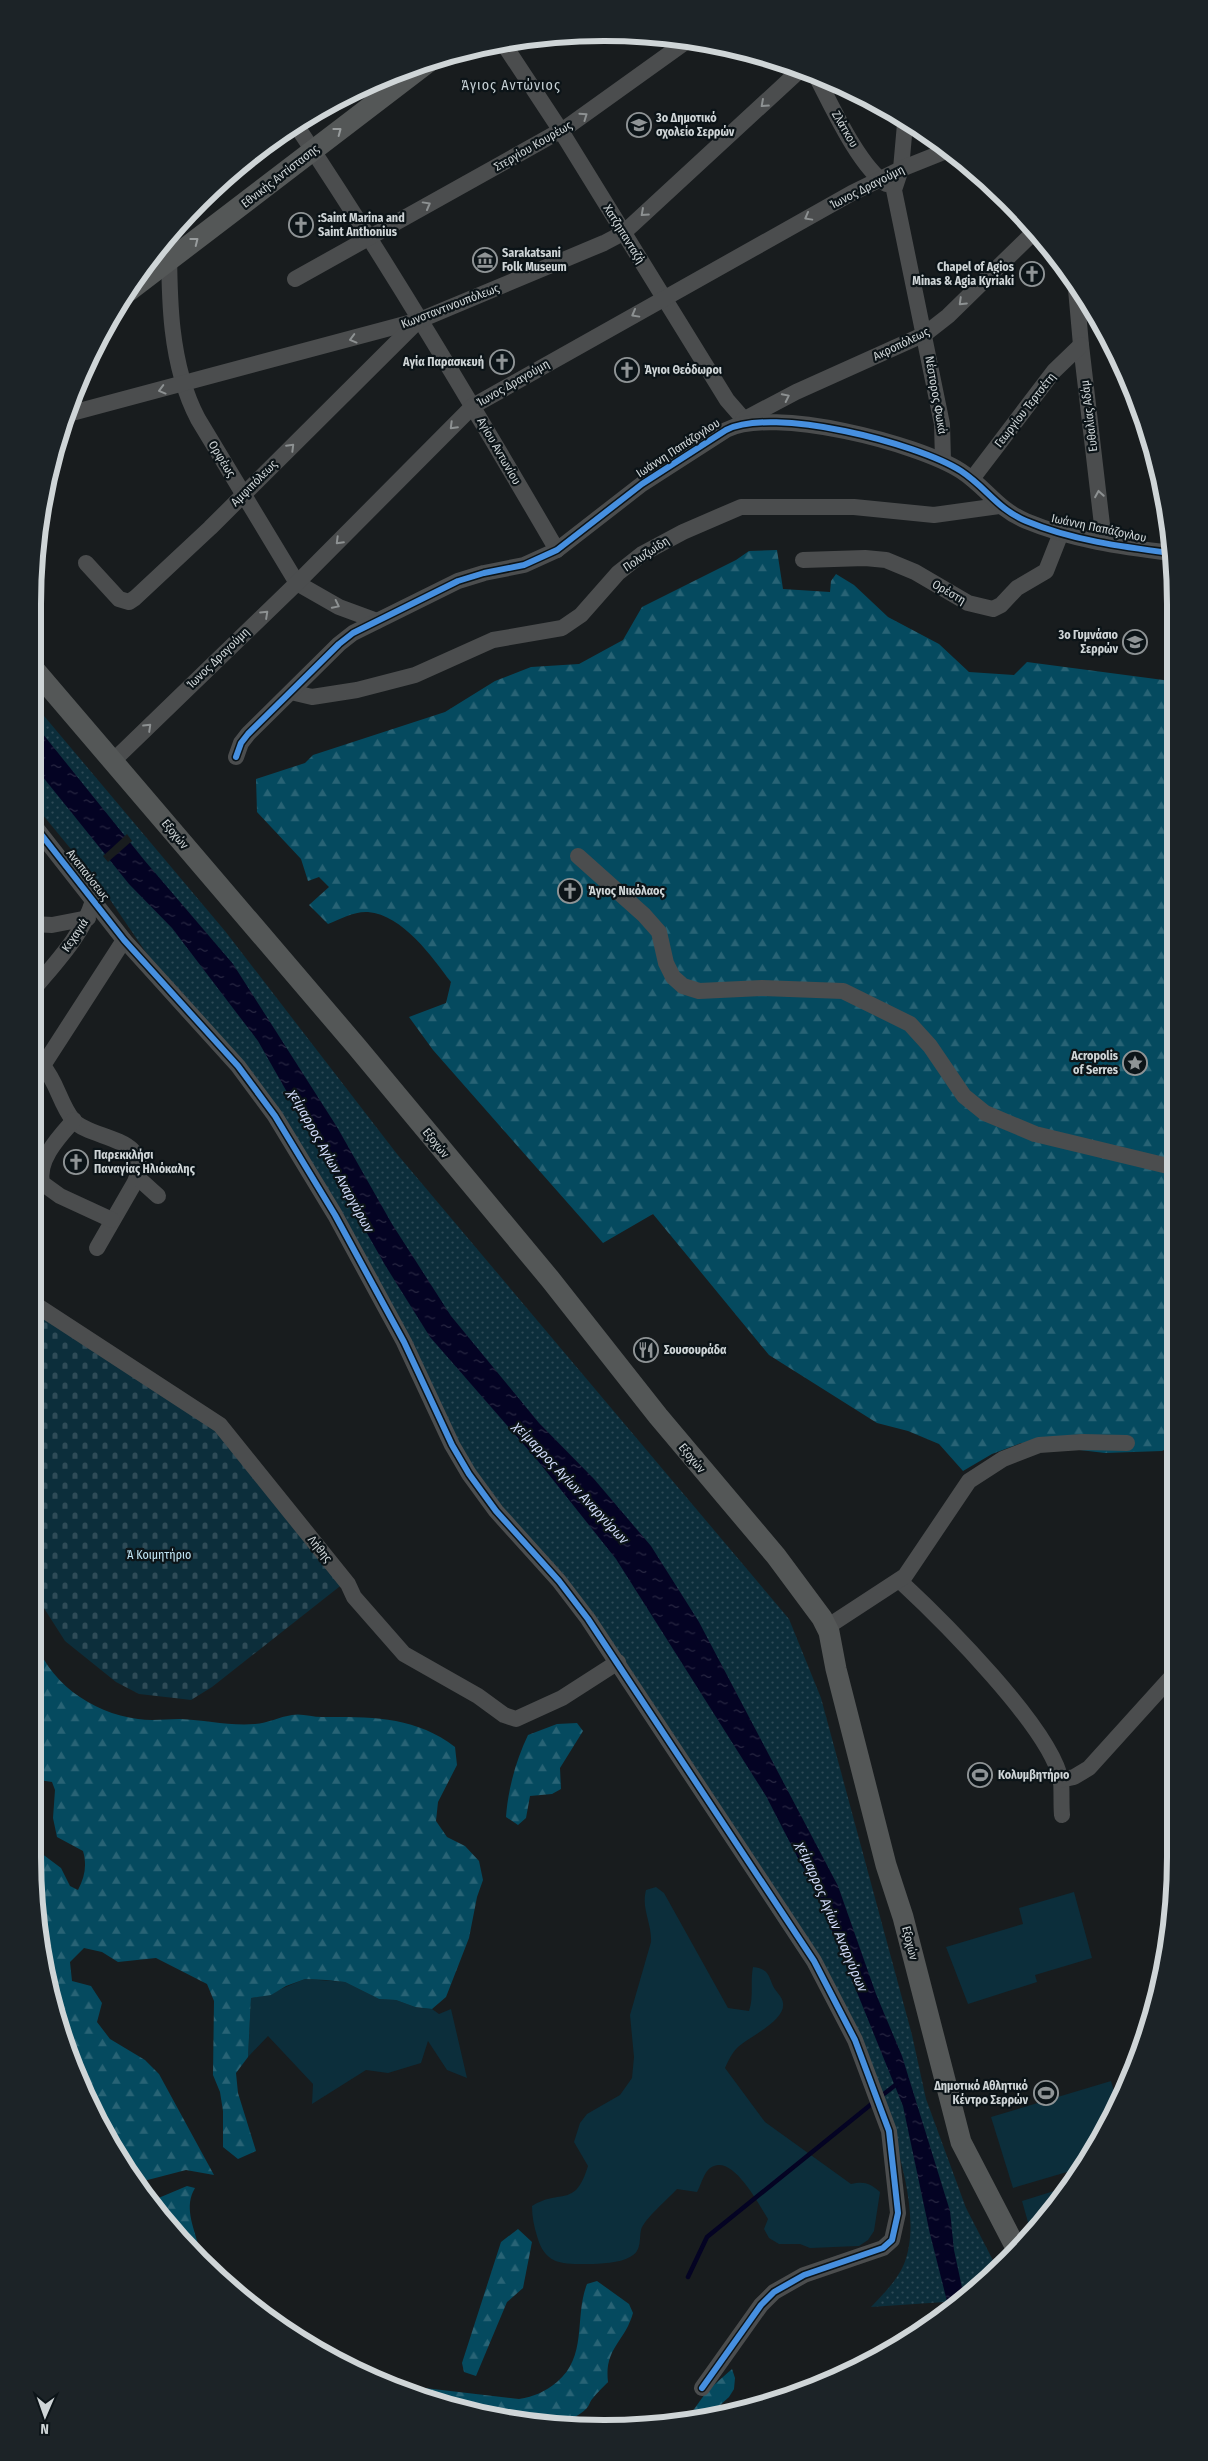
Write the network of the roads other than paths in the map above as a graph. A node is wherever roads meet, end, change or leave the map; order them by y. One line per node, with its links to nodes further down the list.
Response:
1 (679, 46): 8 (street, Στεργίου Κουρέως, one-way to 1)
2 (507, 50): 8 (street, Χατζηπανταζή)
3 (795, 75): 14 (street, Κωνσταντινουπόλεως, one-way to 14)
4 (408, 77): 9 (main road, Εθνικής Αντίστασης, one-way to 4)
5 (821, 85): 12 (street, Ζλάτκου)
6 (905, 129): 11 (street)
7 (300, 131): 9 (street, Αγίου Αντωνίου)
8 (561, 131): 14 (street, Χατζηπανταζή); 16 (street, Στεργίου Κουρέως, one-way to 8)
9 (313, 150): 16 (street, Αγίου Αντωνίου); 18 (main road, Εθνικής Αντίστασης, one-way to 9)
10 (940, 153): 11 (street, Ίωνος Δραγούμη)
11 (901, 169): 12 (street, Ίωνος Δραγούμη); 13 (street)
12 (879, 180): 13 (street); 21 (street, Ίωνος Δραγούμη, one-way to 21)
13 (894, 190): 25 (street, Νέστορος Φωκά)
14 (623, 233): 21 (street, Χατζηπανταζή); 23 (street, Κωνσταντινουπόλεως)
15 (1030, 236): 25 (street, Ακροπόλεως, one-way to 25)
16 (369, 237): 19 (street, Στεργίου Κουρέως); 23 (street, Αγίου Αντωνίου)
17 (170, 246): 18 (street, Ορφέως)
18 (170, 261): 20 (main road, Εθνικής Αντίστασης); 28 (street, Ορφέως)
19 (295, 278)
20 (144, 280)
21 (663, 298): 29 (street, Ίωνος Δραγούμη, one-way to 29); 31 (street, Χατζηπανταζή)
22 (1077, 299): 26 (street, Ευθαλίας Αδάμ)
23 (420, 320): 24 (street, Κωνσταντινουπόλεως); 27 (street, Αμφιπόλεως); 29 (street, Αγίου Αντωνίου)
24 (374, 333): 27 (street); 28 (street, Κωνσταντινουπόλεως, one-way to 28)
25 (925, 334): 31 (street, Ακροπόλεως, one-way to 25); 32 (street, Νέστορος Φωκά)
26 (1080, 345): 33 (street, Γεωργίου Τερτσέτη); 37 (street, Ευθαλίας Αδάμ, one-way to 26)
27 (386, 352): 34 (street, Αμφιπόλεως, one-way to 27)
28 (183, 384): 30 (street, Κωνσταντινουπόλεως, one-way to 30); 34 (street, Ορφέως)
29 (473, 406): 38 (street, Αγίου Αντωνίου); 42 (street, Ίωνος Δραγούμη, one-way to 42)
30 (75, 412)
31 (745, 421): 32 (street, Ιωάννη Παπάζογλου); 38 (street, Ιωάννη Παπάζογλου)
32 (943, 460): 33 (street, Ιωάννη Παπάζογλου)
33 (972, 479): 35 (street, Ιωάννη Παπάζογλου)
34 (244, 494): 41 (street, Αμφιπόλεως); 42 (street, Ορφέως)
35 (999, 506): 36 (street, Ιωάννη Παπάζογλου); 45 (street, Πολυζωίδη)
36 (1061, 533): 37 (street, Ιωάννη Παπάζογλου); 40 (street, Ορέστη)
37 (1104, 542): 39 (street, Ιωάννη Παπάζογλου)
38 (557, 550): 43 (street, Ιωάννη Παπάζογλου)
39 (1164, 552)
40 (803, 560)
41 (86, 563)
42 (298, 583): 43 (street, Ορφέως, one-way to 43); 47 (street, Ίωνος Δραγούμη, one-way to 42)
43 (377, 621): 45 (street, Ιωάννη Παπάζογλου)
44 (41, 677): 47 (main road, Εξοχών)
45 (290, 692): 46 (street, Ιωάννη Παπάζογλου)
46 (236, 757)
47 (113, 761): 66 (main road, Εξοχών)
48 (41, 833): 50 (street, Αναπαύσεως)
49 (578, 856): 58 (street)
50 (94, 901): 51 (street, Κεχαγιά); 53 (street, Αναπαύσεως)
51 (88, 918): 52 (street); 54 (street, Κεχαγιά)
52 (41, 924)
53 (124, 940): 55 (street); 67 (street, Αναπαύσεως)
54 (41, 980)
55 (43, 1066): 56 (street); 57 (street)
56 (41, 1069)
57 (74, 1120): 59 (street); 61 (street)
58 (1167, 1166)
59 (138, 1177): 60 (street); 61 (street)
60 (158, 1196)
61 (112, 1220): 62 (street)
62 (96, 1248)
63 (41, 1308): 67 (street, Λήθης)
64 (1127, 1443): 65 (street)
65 (900, 1581): 66 (street); 69 (street)
66 (827, 1627): 71 (main road, Εξοχών)
67 (618, 1662): 72 (street, Αναπαύσεως)
68 (1167, 1682): 69 (street)
69 (1060, 1780): 70 (street)
70 (1062, 1815)
71 (1014, 2242)
72 (702, 2388)

